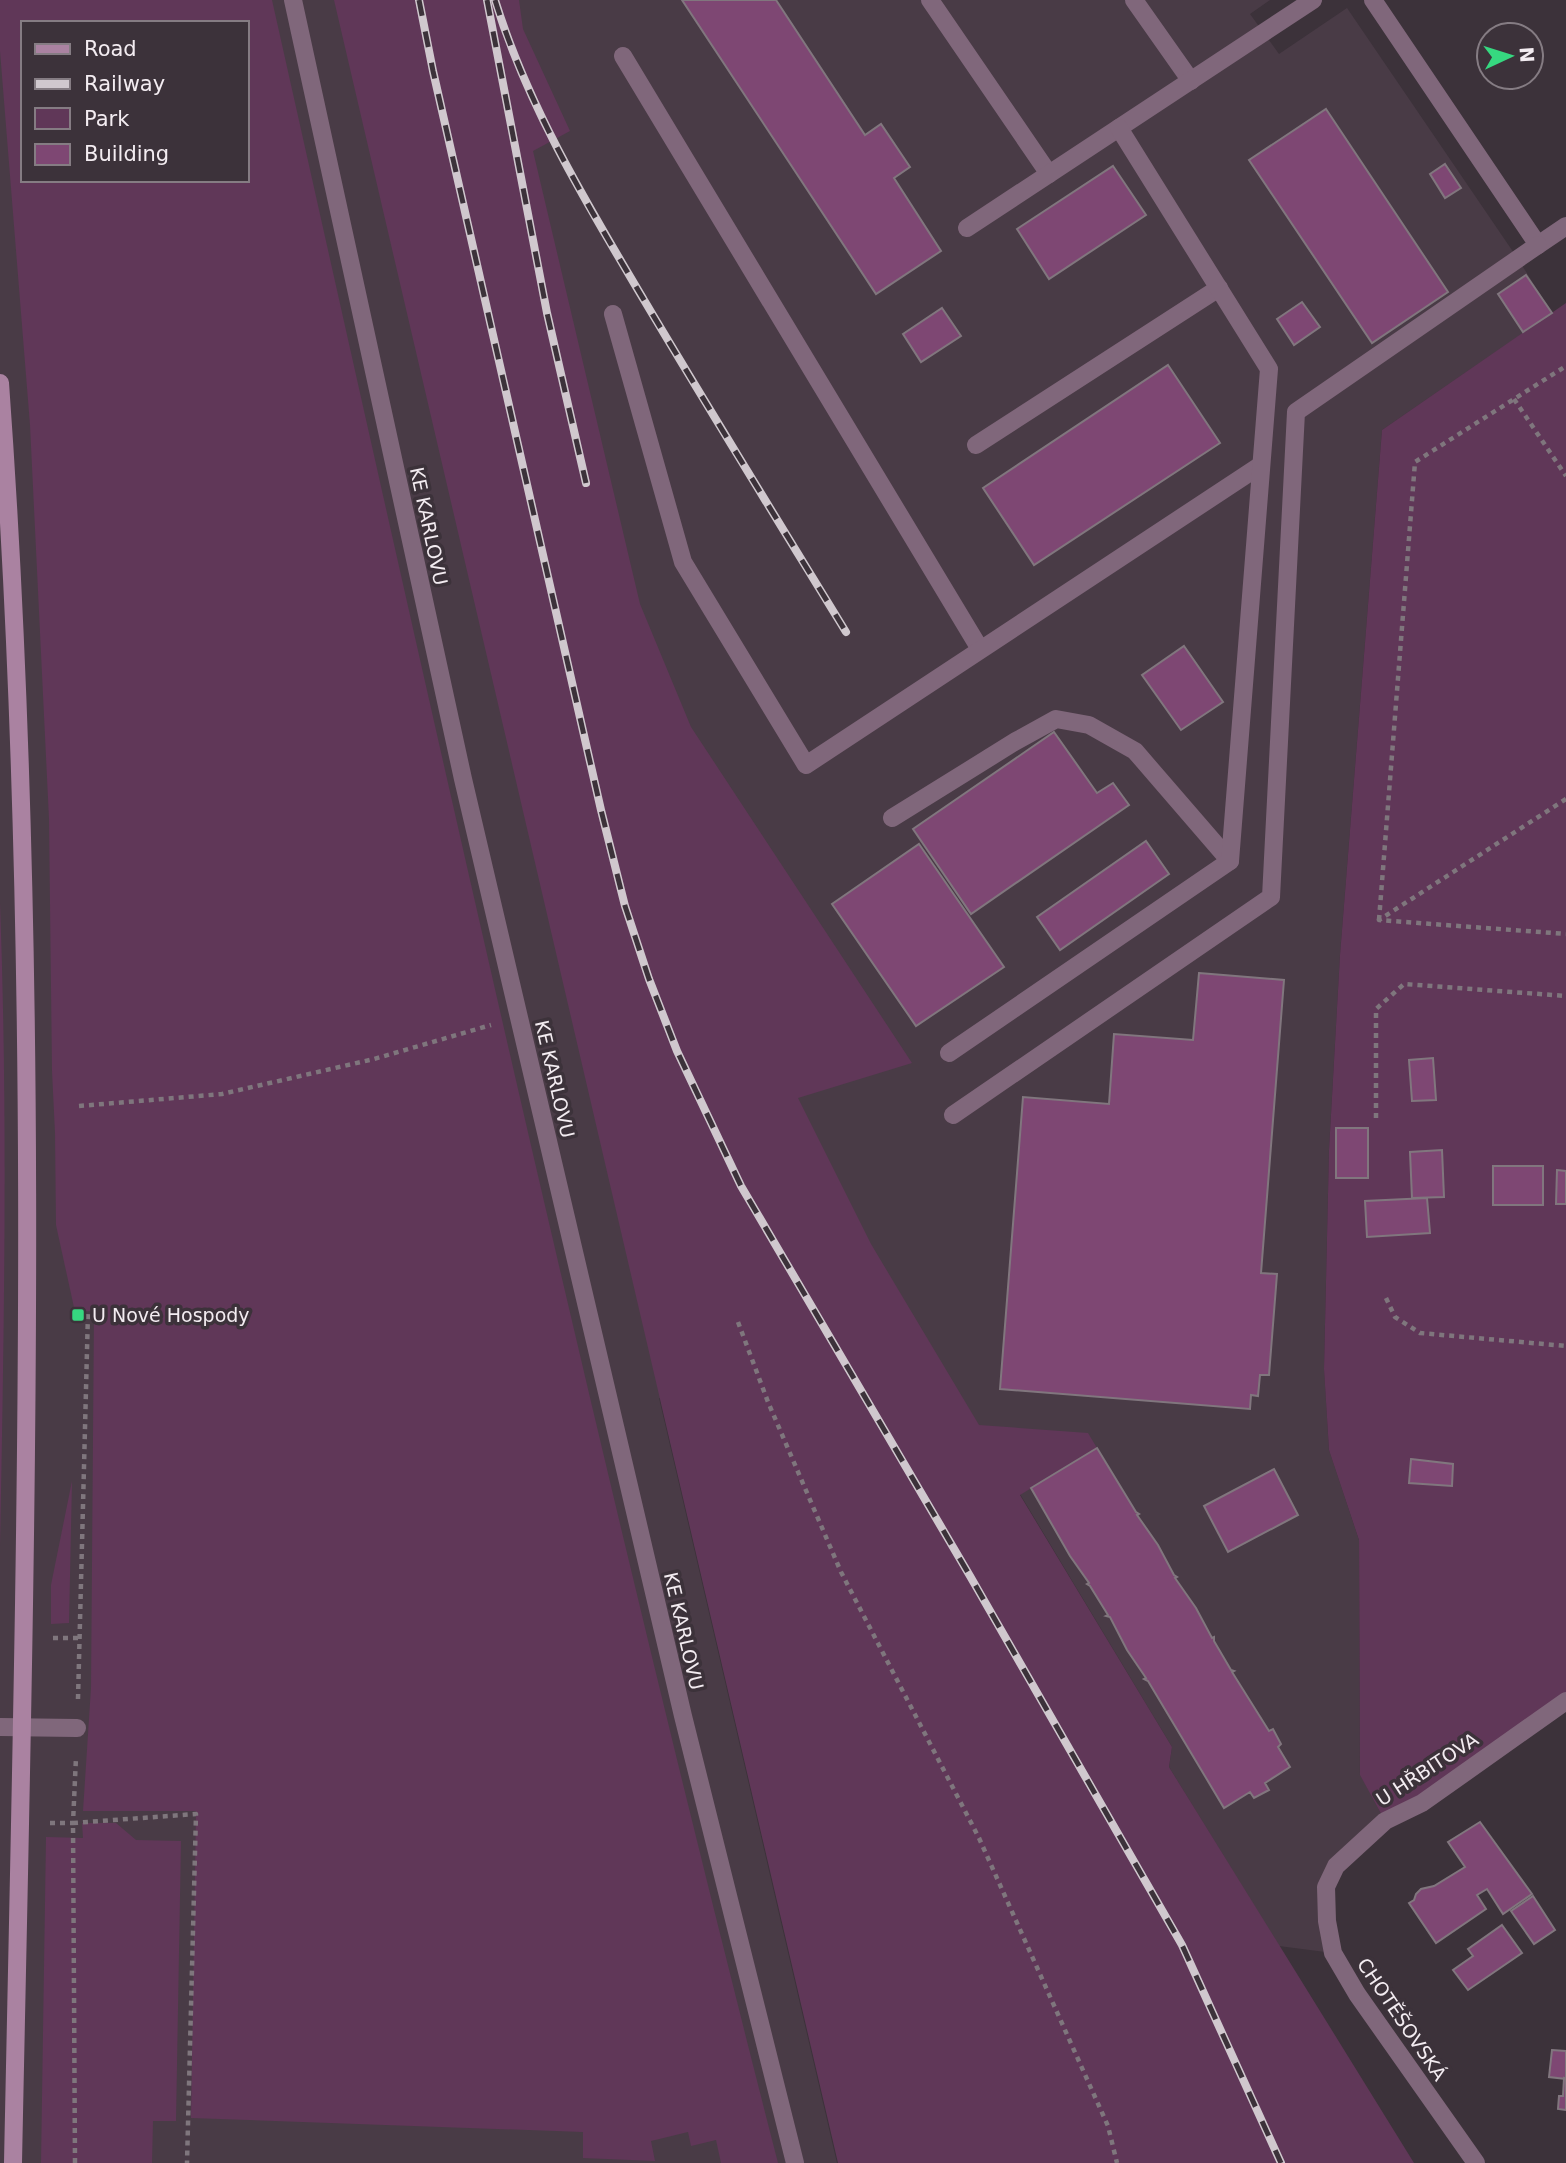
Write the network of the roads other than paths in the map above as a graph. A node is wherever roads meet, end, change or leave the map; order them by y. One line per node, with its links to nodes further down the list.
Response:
1 (293, 0): 29 (street, KE KARLOVU)
2 (930, 0): 9 (street)
3 (1134, 0): 7 (street)
4 (1313, 0): 7 (street)
5 (1373, 0): 12 (street)
6 (623, 57): 18 (street)
7 (1191, 81): 8 (street)
8 (1119, 128): 9 (street); 13 (street)
9 (1049, 174): 11 (street)
10 (1566, 226): 12 (street)
11 (967, 228)
12 (1538, 245): 22 (street)
13 (1219, 289): 16 (street); 17 (street)
14 (613, 314): 18 (street)
15 (0, 383): 25 (main road)
16 (976, 445)
17 (1261, 465): 18 (street); 20 (street)
18 (980, 649)
19 (892, 818): 20 (street)
20 (1230, 861): 21 (street)
21 (949, 1053)
22 (953, 1115)
23 (1566, 1701): 27 (street, U HŘBITOVA)
24 (0, 1727): 25 (street)
25 (22, 1727): 26 (street); 28 (main road)
26 (77, 1728)
27 (1326, 1887): 30 (street, CHOTĚŠOVSKÁ)
28 (13, 2163)
29 (795, 2163)
30 (1476, 2163)

